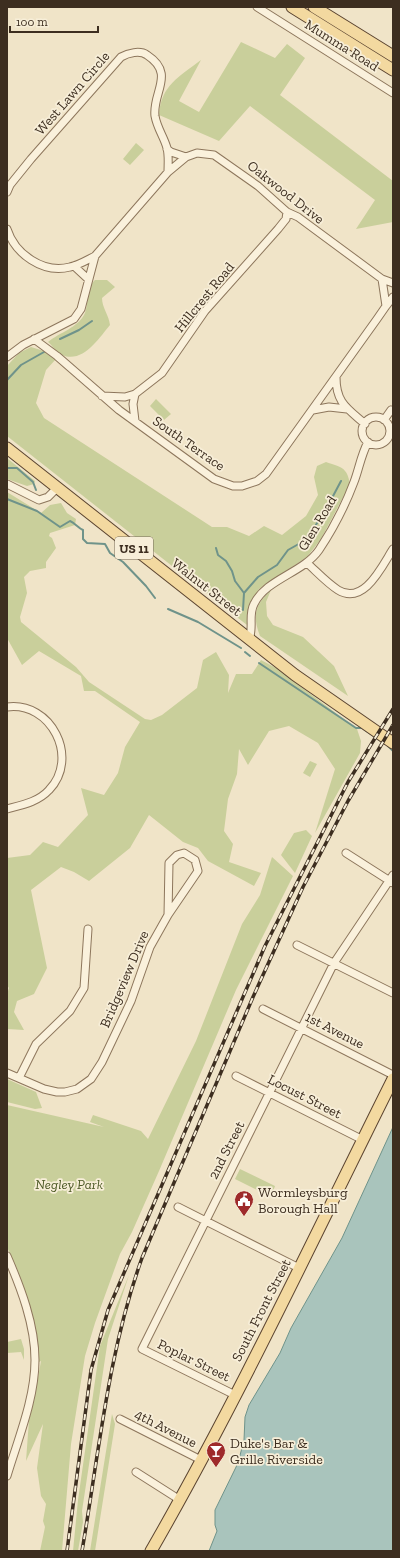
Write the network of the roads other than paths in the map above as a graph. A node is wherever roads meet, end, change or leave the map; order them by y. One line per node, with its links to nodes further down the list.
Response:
1 (258, 7): 6 (street, Mumma Road)
2 (292, 7): 5 (main road)
3 (314, 7): 4 (main road)
4 (393, 56)
5 (393, 70)
6 (393, 93)
7 (167, 149): 8 (street); 9 (street); 10 (street, West Lawn Circle)
8 (186, 157): 9 (street); 11 (street, Oakwood Drive)
9 (168, 172): 13 (street)
10 (7, 192)
11 (287, 212): 16 (street, Oakwood Drive); 23 (street, Hillcrest Road)
12 (7, 229): 14 (street)
13 (95, 256): 14 (street); 15 (street)
14 (74, 266): 15 (street)
15 (88, 279): 20 (street)
16 (382, 279): 17 (street, Oakwood Drive); 19 (street)
17 (393, 283)
18 (393, 297): 19 (street, South Terrace)
19 (386, 306): 22 (street, South Terrace)
20 (34, 339): 21 (street); 24 (street, South Terrace)
21 (7, 358)
22 (336, 376): 25 (street); 26 (street, South Terrace)
23 (135, 394): 24 (street); 29 (street)
24 (102, 396): 29 (street, South Terrace)
25 (347, 409): 26 (street); 30 (street)
26 (313, 410): 29 (street, South Terrace)
27 (391, 410): 28 (street)
28 (384, 420): 30 (street); 32 (street)
29 (135, 421)
30 (365, 424): 31 (street)
31 (368, 442): 32 (street); 37 (street, Glen Road)
32 (390, 442)
33 (7, 448): 35 (main road, Walnut Street / US 11)
34 (7, 484): 35 (street)
35 (56, 488): 38 (main road, Walnut Street / US 11)
36 (393, 549): 37 (street)
37 (307, 563): 38 (street, Glen Road)
38 (249, 639): 40 (main road, Walnut Street / US 11)
39 (7, 707): 41 (street)
40 (393, 743)
41 (7, 809)
42 (346, 853): 43 (street)
43 (392, 880): 47 (street, 2nd Street)
44 (168, 915): 44 (street, Bridgeview Drive); 54 (street, Bridgeview Drive)
45 (88, 929): 54 (street)
46 (297, 945): 47 (street)
47 (334, 963): 48 (street); 50 (street, 2nd Street)
48 (393, 993)
49 (264, 1009): 50 (street, 1st Avenue)
50 (302, 1028): 53 (street, 1st Avenue); 56 (street, 2nd Street)
51 (7, 1073): 54 (street, Bridgeview Drive)
52 (236, 1076): 56 (street, Locust Street)
53 (393, 1076)
54 (19, 1078)
55 (393, 1079): 57 (main road, South Front Street)
56 (270, 1092): 57 (street, Locust Street); 59 (street, 2nd Street)
57 (363, 1140): 61 (main road, South Front Street)
58 (178, 1207): 59 (street)
59 (206, 1221): 61 (street); 62 (street, 2nd Street)
60 (7, 1256): 67 (street)
61 (299, 1268): 63 (main road, South Front Street)
62 (142, 1349): 63 (street, Poplar Street)
63 (235, 1395): 65 (main road, South Front Street)
64 (120, 1419): 65 (street, 4th Avenue)
65 (201, 1460): 68 (main road, South Front Street)
66 (136, 1472): 68 (street)
67 (7, 1476)
68 (180, 1500): 69 (main road, South Front Street)
69 (151, 1551)

